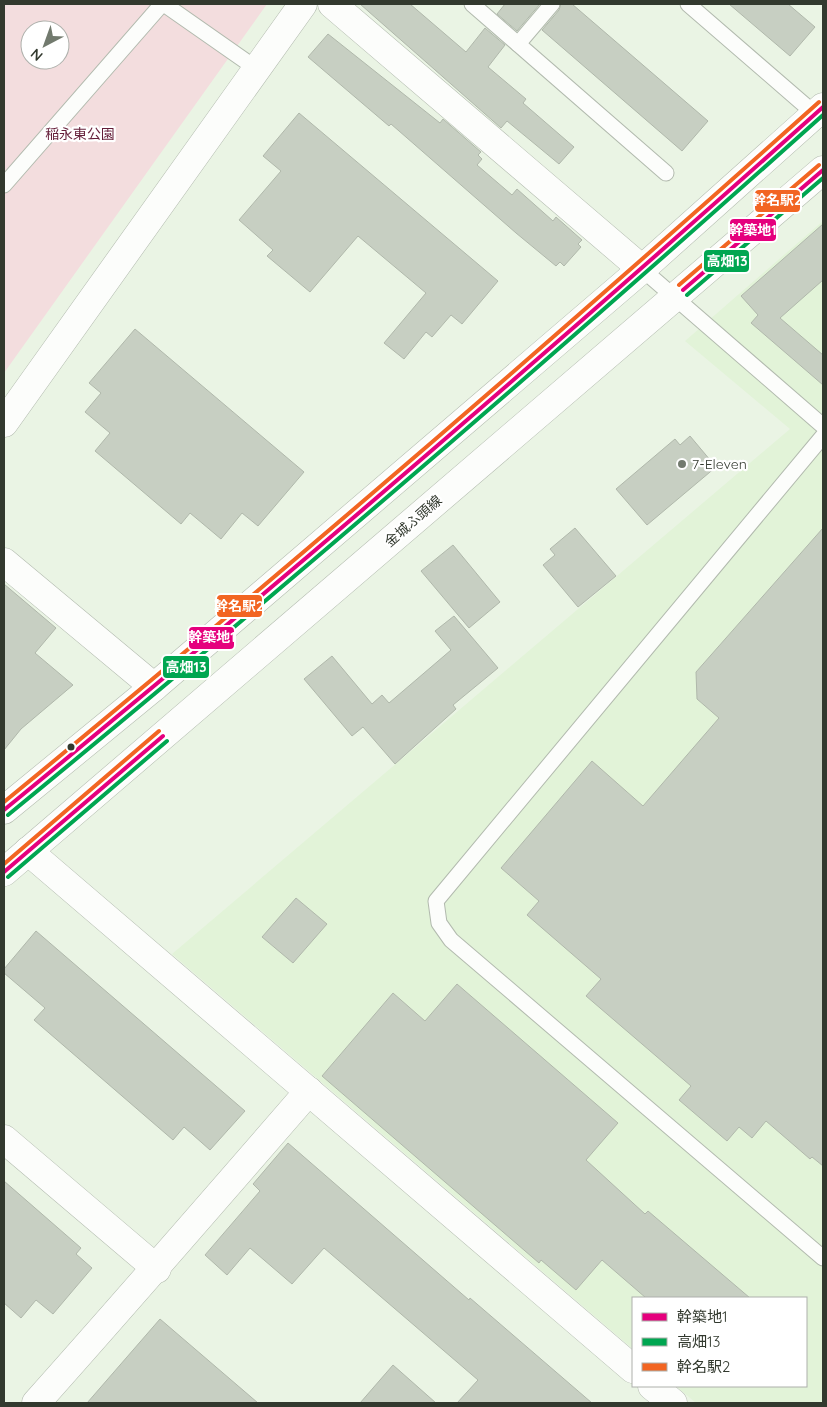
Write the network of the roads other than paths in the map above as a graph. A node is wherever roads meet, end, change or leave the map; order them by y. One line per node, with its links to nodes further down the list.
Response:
1 (163, 4): 8 (lane); 12 (lane)
2 (303, 4): 8 (street)
3 (332, 4): 13 (street)
4 (472, 4): 7 (lane)
5 (552, 4): 7 (lane)
6 (688, 4): 9 (lane)
7 (518, 44): 11 (lane)
8 (257, 68): 15 (street)
9 (819, 110): 13 (street)
10 (823, 170): 14 (street, 金城ふ頭線)
11 (666, 173)
12 (4, 186)
13 (642, 269): 14 (lane); 19 (street)
14 (674, 298): 16 (lane); 21 (street, 金城ふ頭線)
15 (4, 423)
16 (823, 426)
17 (823, 436): 25 (lane)
18 (4, 562): 19 (street)
19 (154, 687): 20 (street)
20 (4, 810)
21 (28, 850): 22 (street, 金城ふ頭線); 23 (street)
22 (4, 872)
23 (309, 1091): 26 (street); 27 (street)
24 (4, 1139): 26 (street)
25 (823, 1258)
26 (157, 1268): 29 (street)
27 (632, 1368)
28 (653, 1387): 30 (street)
29 (36, 1403)
30 (673, 1403)

